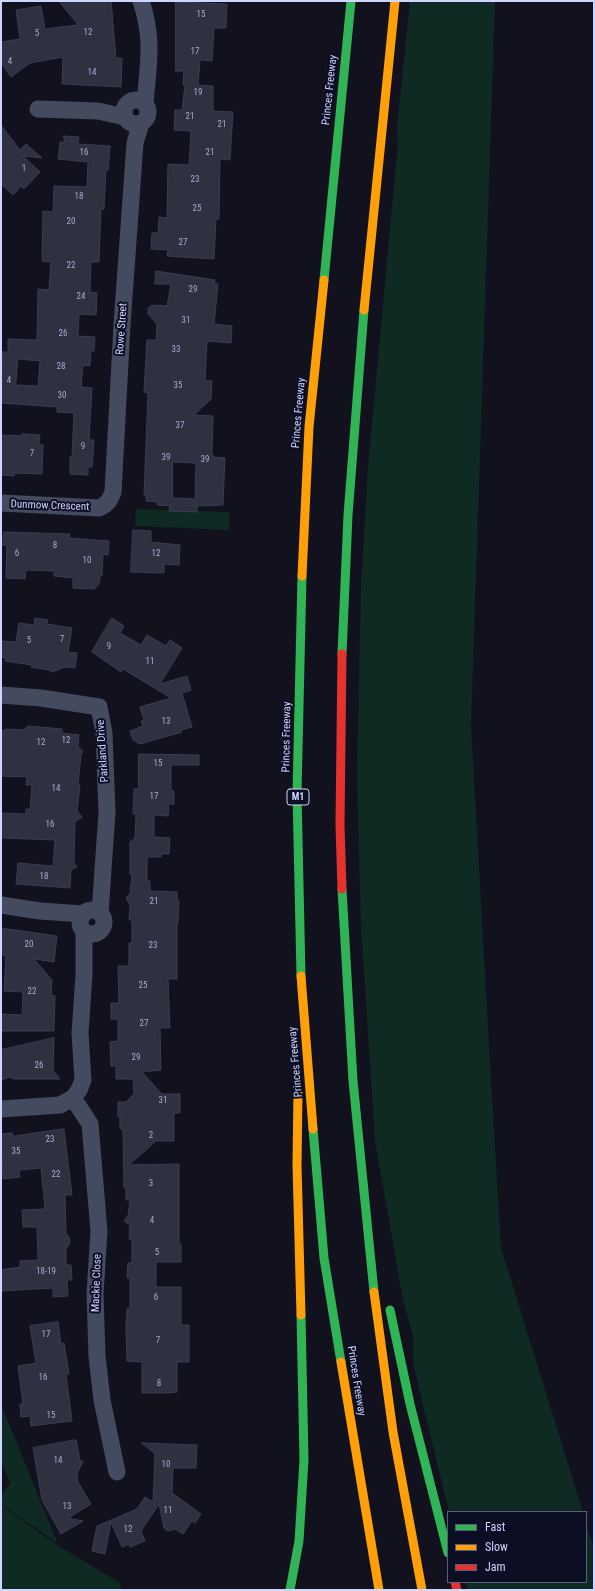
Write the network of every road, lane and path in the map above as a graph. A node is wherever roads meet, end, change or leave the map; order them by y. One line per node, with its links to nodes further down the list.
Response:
1 (141, 1): 5 (street, Rowe Street)
2 (351, 1): 11 (highway, Princes Freeway / M1)
3 (395, 1): 16 (highway)
4 (38, 109): 5 (street)
5 (133, 112): 7 (street, Rowe Street)
6 (1, 503): 7 (street, Dunmow Crescent)
7 (99, 508)
8 (1, 695): 10 (street, Parkland Drive)
9 (1, 905): 10 (street)
10 (89, 921): 14 (street, Parkland Drive)
11 (300, 958): 12 (highway); 22 (highway, Princes Freeway / M1)
12 (298, 1054)
13 (298, 1086): 21 (highway)
14 (73, 1098): 15 (street); 19 (street, Mackie Close)
15 (1, 1109)
16 (357, 1134): 17 (highway); 23 (highway)
17 (381, 1264)
18 (389, 1303): 20 (highway)
19 (117, 1472)
20 (447, 1549)
21 (290, 1590)
22 (380, 1590)
23 (422, 1590)

